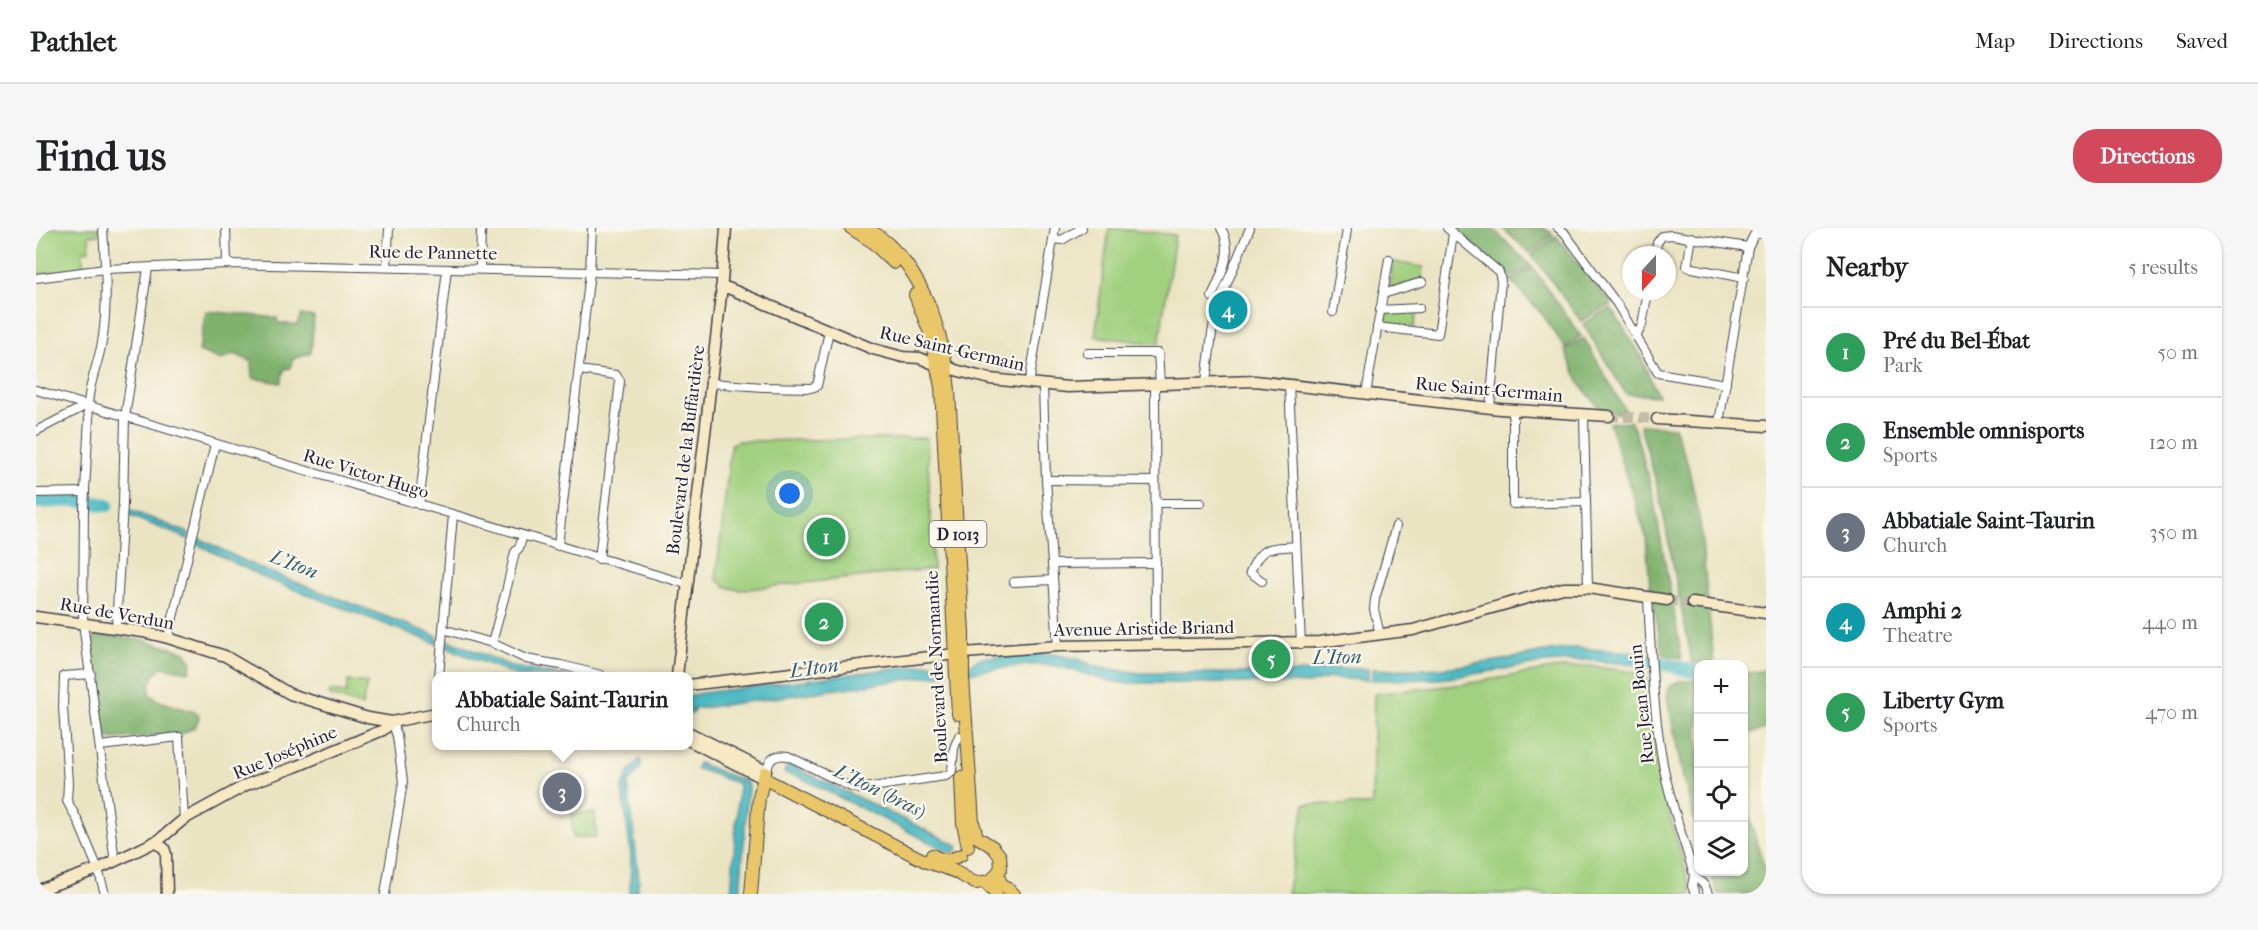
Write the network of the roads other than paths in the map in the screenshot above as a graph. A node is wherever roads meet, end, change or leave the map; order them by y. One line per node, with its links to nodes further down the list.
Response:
1 (103, 228): 25 (street)
2 (226, 228): 22 (street)
3 (389, 228): 24 (street)
4 (481, 228): 27 (street)
5 (591, 228): 28 (street)
6 (726, 228): 29 (main road, Boulevard de la Buffardière)
7 (851, 228): 44 (main road, Boulevard de Normandie / D 1013)
8 (867, 228): 44 (main road, Boulevard de Normandie / D 1013)
9 (1055, 228): 18 (street)
10 (1082, 228): 18 (street)
11 (1221, 228): 35 (street)
12 (1250, 228): 46 (street)
13 (1345, 228): 39 (street)
14 (1558, 228): 42 (street)
15 (1450, 231): 40 (street); 56 (street)
16 (1766, 232): 20 (street)
17 (1692, 237): 19 (street); 20 (street); 31 (street)
18 (1053, 239): 49 (street)
19 (1656, 246)
20 (1748, 247): 31 (street)
21 (1389, 259): 34 (street)
22 (227, 264): 23 (street, Rue de Pannette); 24 (street, Rue de Pannette)
23 (148, 267): 25 (street, Rue de Pannette); 60 (street)
24 (387, 267): 26 (street, Rue de Pannette)
25 (105, 269): 30 (street, Rue de Pannette); 55 (street)
26 (447, 269): 27 (street, Rue de Pannette); 73 (street)
27 (480, 269): 28 (street, Rue de Pannette)
28 (590, 272): 29 (street, Rue de Pannette); 45 (street)
29 (723, 275): 33 (main road, Boulevard de la Buffardière)
30 (36, 278)
31 (1744, 278): 51 (street)
32 (1422, 282): 34 (street)
33 (721, 288): 41 (main road, Rue Saint-Germain); 47 (main road, Boulevard de la Buffardière)
34 (1383, 294): 38 (street)
35 (1212, 297)
36 (1646, 300): 42 (street)
37 (1419, 308): 38 (street)
38 (1380, 310): 40 (street)
39 (1333, 312)
40 (1377, 327): 54 (street)
41 (830, 331): 44 (main road, Rue Saint-Germain); 47 (street)
42 (1636, 337): 51 (street)
43 (1087, 353): 48 (street)
44 (941, 365): 49 (main road, Rue Saint-Germain); 101 (main road, Boulevard de Normandie / D 1013)
45 (579, 370): 77 (street); 79 (street)
46 (1206, 382): 48 (main road, Rue Saint-Germain); 50 (main road, Rue Saint-Germain)
47 (710, 383): 85 (main road, Boulevard de la Buffardière)
48 (1157, 383): 52 (main road, Rue Saint-Germain); 67 (street)
49 (1029, 384): 52 (main road, Rue Saint-Germain)
50 (1289, 384): 54 (main road, Rue Saint-Germain); 78 (street)
51 (1726, 384): 62 (street)
52 (1043, 386): 66 (street)
53 (36, 390): 55 (street, Rue Victor Hugo)
54 (1366, 394): 56 (main road, Rue Saint-Germain)
55 (87, 405): 60 (street, Rue Victor Hugo); 64 (street); 68 (street)
56 (1490, 408): 57 (main road, Rue Saint-Germain)
57 (1513, 410): 58 (main road, Rue Saint-Germain); 70 (street)
58 (1584, 415): 59 (main road, Rue Saint-Germain); 70 (street)
59 (1609, 416)
60 (125, 417): 65 (street, Rue Victor Hugo); 93 (street)
61 (1657, 419): 62 (main road)
62 (1719, 423): 63 (main road)
63 (1766, 426)
64 (36, 431)
65 (215, 444): 73 (street, Rue Victor Hugo); 95 (street)
66 (1046, 480): 67 (street); 81 (street)
67 (1154, 481): 71 (street)
68 (86, 492): 69 (street); 92 (street)
69 (36, 493)
70 (1586, 502): 86 (street)
71 (1155, 503): 72 (street); 80 (street)
72 (1201, 503)
73 (419, 505): 74 (street, Rue Victor Hugo)
74 (453, 515): 76 (street, Rue Victor Hugo); 96 (street)
75 (1396, 526): 94 (street)
76 (523, 536): 77 (street, Rue Victor Hugo); 97 (street)
77 (558, 546): 79 (street, Rue Victor Hugo)
78 (1296, 546): 83 (street); 98 (street)
79 (599, 559): 85 (street, Rue Victor Hugo)
80 (1156, 563): 81 (street); 99 (street)
81 (1052, 564): 82 (street)
82 (1053, 580): 84 (street); 100 (street)
83 (1262, 581)
84 (1014, 582)
85 (687, 584): 104 (main road, Boulevard de la Buffardière)
86 (1588, 588): 87 (main road, Avenue Aristide Briand); 94 (main road, Avenue Aristide Briand)
87 (1648, 598): 88 (main road, Avenue Aristide Briand); 123 (street, Rue Jean Bouin)
88 (1666, 600)
89 (1692, 603): 90 (main road)
90 (1766, 613)
91 (36, 616): 92 (main road, Rue de Verdun)
92 (83, 623): 93 (main road, Rue de Verdun); 105 (street)
93 (116, 627): 95 (main road, Rue de Verdun)
94 (1380, 635): 98 (main road, Avenue Aristide Briand)
95 (168, 638): 108 (main road, Rue de Verdun)
96 (442, 638): 97 (street); 102 (street)
97 (492, 643): 103 (street)
98 (1301, 644): 99 (main road, Avenue Aristide Briand)
99 (1156, 645): 100 (main road, Avenue Aristide Briand)
100 (1058, 646): 101 (main road, Avenue Aristide Briand)
101 (958, 654): 106 (main road, Avenue Aristide Briand); 112 (main road, Boulevard de Normandie / D 1013); 118 (main road, Boulevard de Normandie / D 1013)
102 (440, 672)
103 (589, 672)
104 (678, 672)
105 (91, 674): 114 (street); 121 (street)
106 (693, 684)
107 (432, 714): 109 (main road, Rue Joséphine)
108 (368, 718): 109 (main road, Rue de Verdun); 110 (main road)
109 (392, 722): 110 (main road, Rue Joséphine); 130 (street)
110 (371, 735): 116 (main road, Rue Joséphine)
111 (693, 735): 115 (main road)
112 (959, 736): 115 (street); 119 (main road, Boulevard de Normandie / D 1013)
113 (693, 742): 115 (main road)
114 (100, 746): 116 (street); 120 (street)
115 (764, 774): 119 (main road); 125 (main road); 131 (main road)
116 (184, 819): 117 (main road, Rue Joséphine)
117 (154, 842): 120 (main road, Rue Joséphine); 129 (main road)
118 (989, 845): 119 (main road); 122 (main road)
119 (965, 851): 125 (main road)
120 (115, 862): 121 (main road, Rue Joséphine)
121 (98, 869): 127 (main road, Rue Joséphine); 128 (street)
122 (998, 874): 126 (main road); 133 (main road)
123 (1694, 875): 134 (street, Rue Jean Bouin)
124 (1695, 876): 135 (street, Rue Jean Bouin)
125 (966, 878): 126 (main road)
126 (986, 883): 132 (main road)
127 (36, 891)
128 (105, 894)
129 (167, 894)
130 (386, 894)
131 (751, 894)
132 (996, 894)
133 (1014, 894)
134 (1695, 894)
135 (1708, 894)

